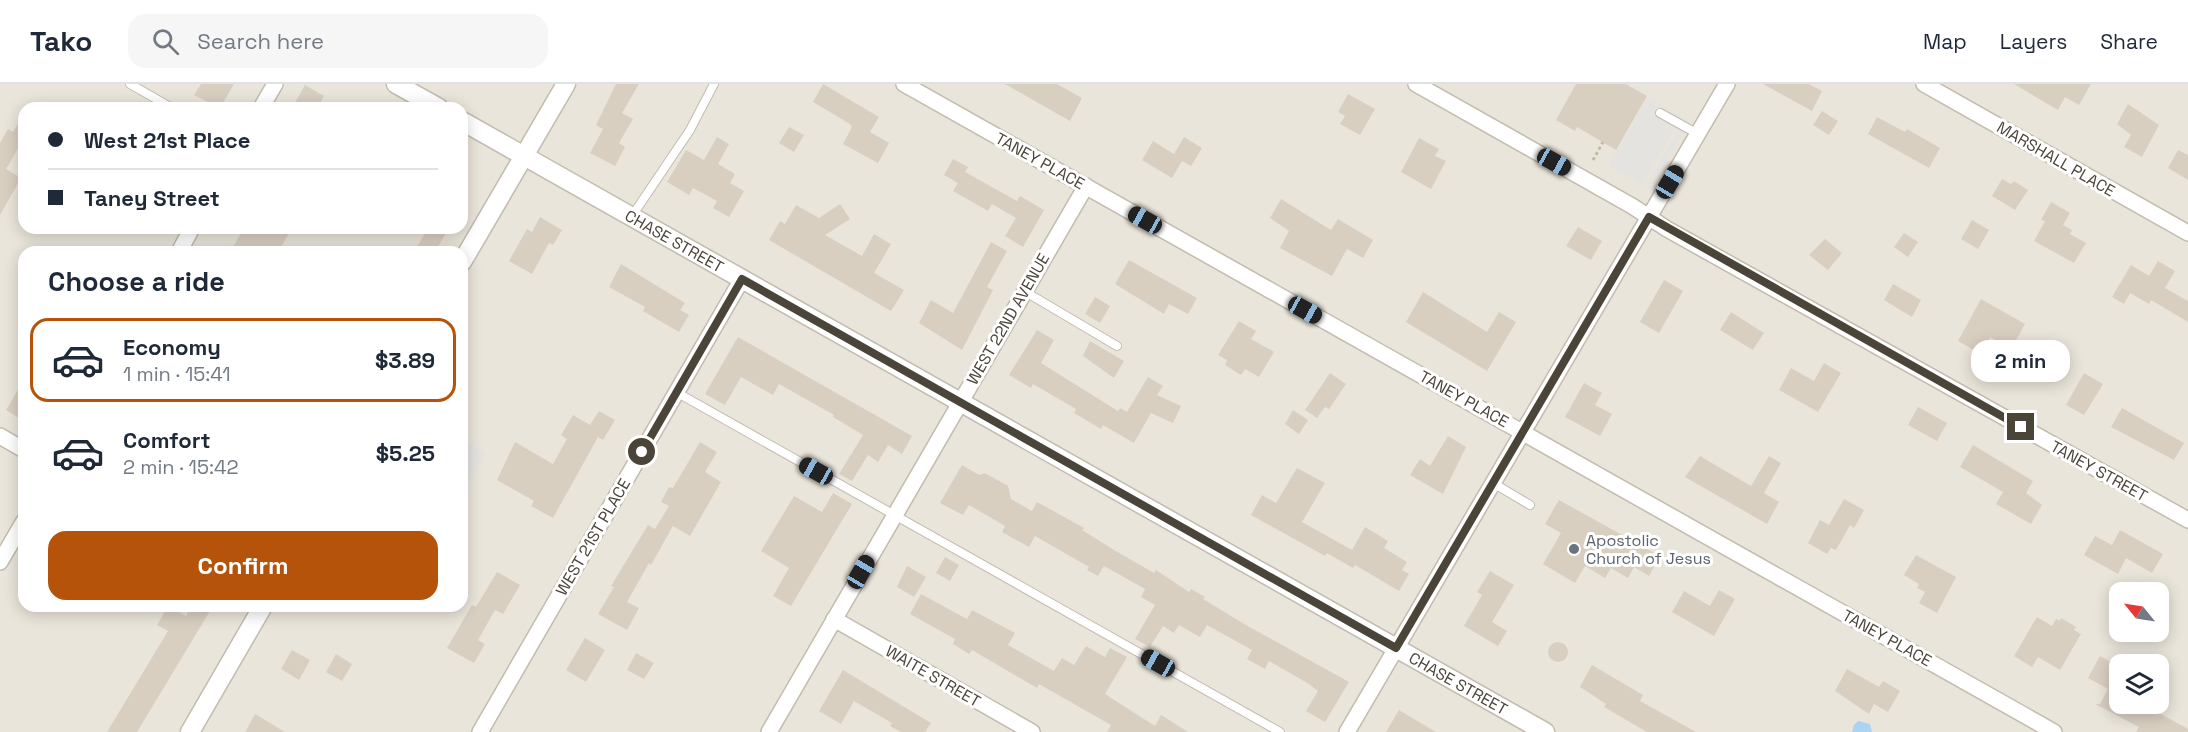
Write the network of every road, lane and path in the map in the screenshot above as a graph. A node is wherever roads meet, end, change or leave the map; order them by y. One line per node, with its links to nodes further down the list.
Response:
1 (130, 84): 10 (lane)
2 (275, 84): 11 (street)
3 (396, 84): 12 (street)
4 (566, 84): 17 (street)
5 (714, 84): 20 (lane)
6 (904, 84): 19 (street, TANEY PLACE)
7 (1416, 84): 21 (street, TANEY STREET)
8 (1727, 84): 15 (street)
9 (1924, 84): 22 (street, MARSHALL PLACE)
10 (162, 102)
11 (264, 102)
12 (428, 102)
13 (1660, 112): 15 (lane)
14 (468, 124): 17 (street, CHASE STREET)
15 (1698, 134): 21 (street)
16 (1603, 142): 18 (path)
17 (523, 156): 20 (street, CHASE STREET); 23 (street)
18 (1593, 160)
19 (1086, 186): 25 (street, WEST 22ND AVENUE); 29 (street, TANEY PLACE)
20 (632, 217): 24 (street, CHASE STREET)
21 (1649, 217): 29 (street); 35 (street, TANEY STREET)
22 (2188, 233)
23 (468, 252)
24 (742, 279): 27 (street, WEST 21ST PLACE); 28 (street, CHASE STREET)
25 (1024, 291): 26 (lane); 28 (street, WEST 22ND AVENUE)
26 (1117, 345)
27 (676, 392): 34 (lane); 43 (street, WEST 21ST PLACE)
28 (960, 402): 34 (street, WEST 22ND AVENUE); 40 (street, CHASE STREET)
29 (1522, 433): 32 (street); 48 (street, TANEY PLACE)
30 (0, 436): 31 (street)
31 (18, 446)
32 (1493, 483): 33 (lane); 40 (street)
33 (1530, 505)
34 (894, 515): 39 (street, WEST 22ND AVENUE); 45 (lane)
35 (2188, 520)
36 (18, 530): 37 (street)
37 (0, 562)
38 (260, 612): 42 (street)
39 (834, 620): 41 (street, WEST 22ND AVENUE); 44 (street, WAITE STREET)
40 (1396, 648): 46 (street); 47 (street, CHASE STREET)
41 (773, 731)
42 (190, 732)
43 (480, 732)
44 (1032, 732)
45 (1280, 732)
46 (1347, 732)
47 (1545, 732)
48 (2054, 732)

